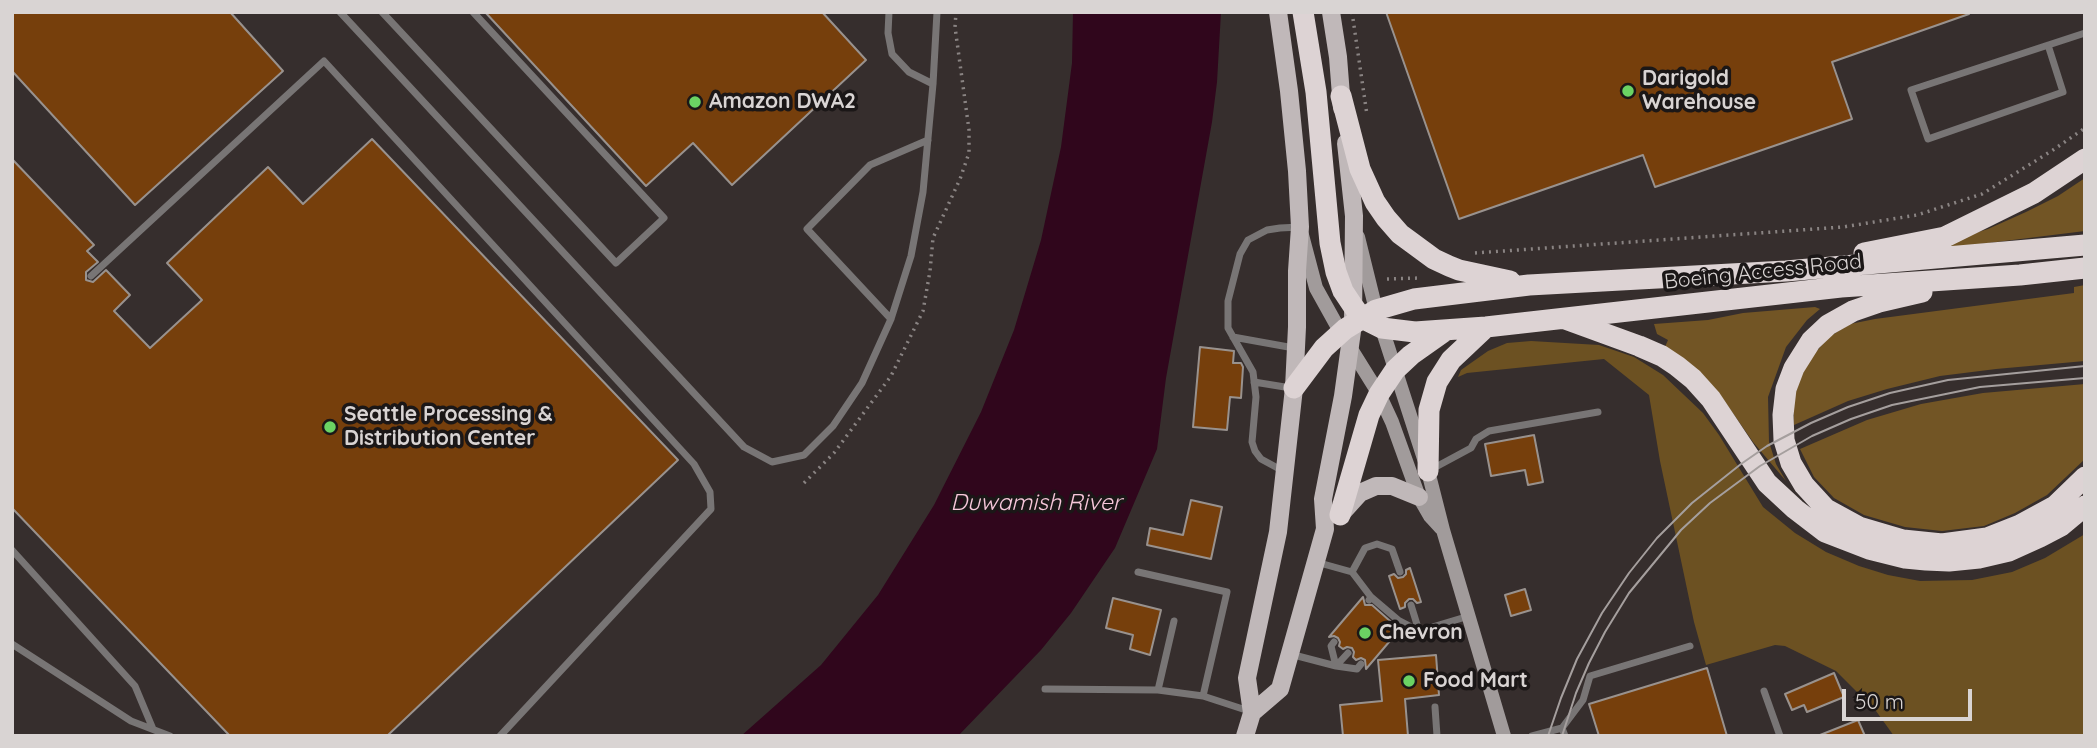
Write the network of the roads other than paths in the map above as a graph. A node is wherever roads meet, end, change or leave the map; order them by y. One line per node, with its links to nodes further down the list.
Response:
1 (341, 12): 23 (lane)
2 (382, 12): 3 (lane)
3 (472, 12)
4 (889, 12): 11 (lane)
5 (937, 12): 11 (lane)
6 (1278, 12): 15 (main road)
7 (1303, 12): 24 (highway)
8 (1331, 12): 12 (main road)
9 (2085, 33): 10 (lane)
10 (2048, 45): 10 (lane)
11 (933, 84): 13 (lane)
12 (1341, 96): 21 (highway); 24 (main road)
13 (928, 140): 23 (lane); 23 (lane)
14 (2085, 159): 18 (highway)
15 (1300, 227): 24 (street); 27 (lane); 28 (main road)
16 (2085, 245): 18 (highway, Boeing Access Road)
17 (2085, 268): 19 (highway, Boeing Access Road)
18 (1786, 271): 21 (highway, Boeing Access Road)
19 (2020, 275): 22 (highway, Boeing Access Road); 36 (highway)
20 (91, 276): 66 (lane)
21 (1529, 285): 24 (highway)
22 (1562, 317): 25 (highway, Boeing Access Road); 38 (highway)
23 (891, 319)
24 (1360, 324): 26 (highway, Boeing Access Road); 29 (street); 31 (highway); 32 (street); 39 (main road)
25 (1486, 327): 26 (highway, Boeing Access Road); 34 (highway)
26 (1447, 330): 29 (highway)
27 (1233, 337): 28 (lane); 30 (lane)
28 (1296, 349): 31 (main road)
29 (1395, 370): 32 (highway); 34 (street)
30 (1254, 382): 31 (lane); 35 (lane)
31 (1294, 388): 35 (main road)
32 (1379, 394): 37 (street); 39 (highway)
33 (1598, 412): 34 (lane)
34 (1428, 471): 40 (street)
35 (1285, 473): 62 (main road)
36 (2085, 477)
37 (1419, 497): 39 (main road); 40 (street)
38 (2085, 506)
39 (1333, 522): 42 (main road)
40 (1443, 530): 47 (street)
41 (12, 550): 63 (lane)
42 (1316, 562): 44 (lane); 54 (main road)
43 (1138, 572): 60 (lane)
44 (1352, 572): 45 (lane); 49 (lane)
45 (1400, 572)
46 (1411, 606): 49 (lane)
47 (1469, 616): 49 (lane); 69 (street)
48 (1174, 621): 58 (lane)
49 (1419, 631)
50 (1334, 642): 56 (lane)
51 (12, 644): 63 (lane)
52 (1690, 646): 64 (lane)
53 (1348, 653): 56 (lane)
54 (1290, 654): 56 (lane); 62 (main road)
55 (1361, 664): 56 (lane)
56 (1336, 666)
57 (1045, 689): 58 (lane)
58 (1158, 690): 60 (lane)
59 (1763, 691): 71 (lane)
60 (1203, 696): 62 (lane)
61 (1435, 707): 68 (lane)
62 (1252, 713): 67 (main road)
63 (153, 729): 65 (lane)
64 (1563, 732): 70 (lane)
65 (170, 736)
66 (500, 736)
67 (1245, 736)
68 (1437, 736)
69 (1504, 736)
70 (1532, 736)
71 (1780, 736)

